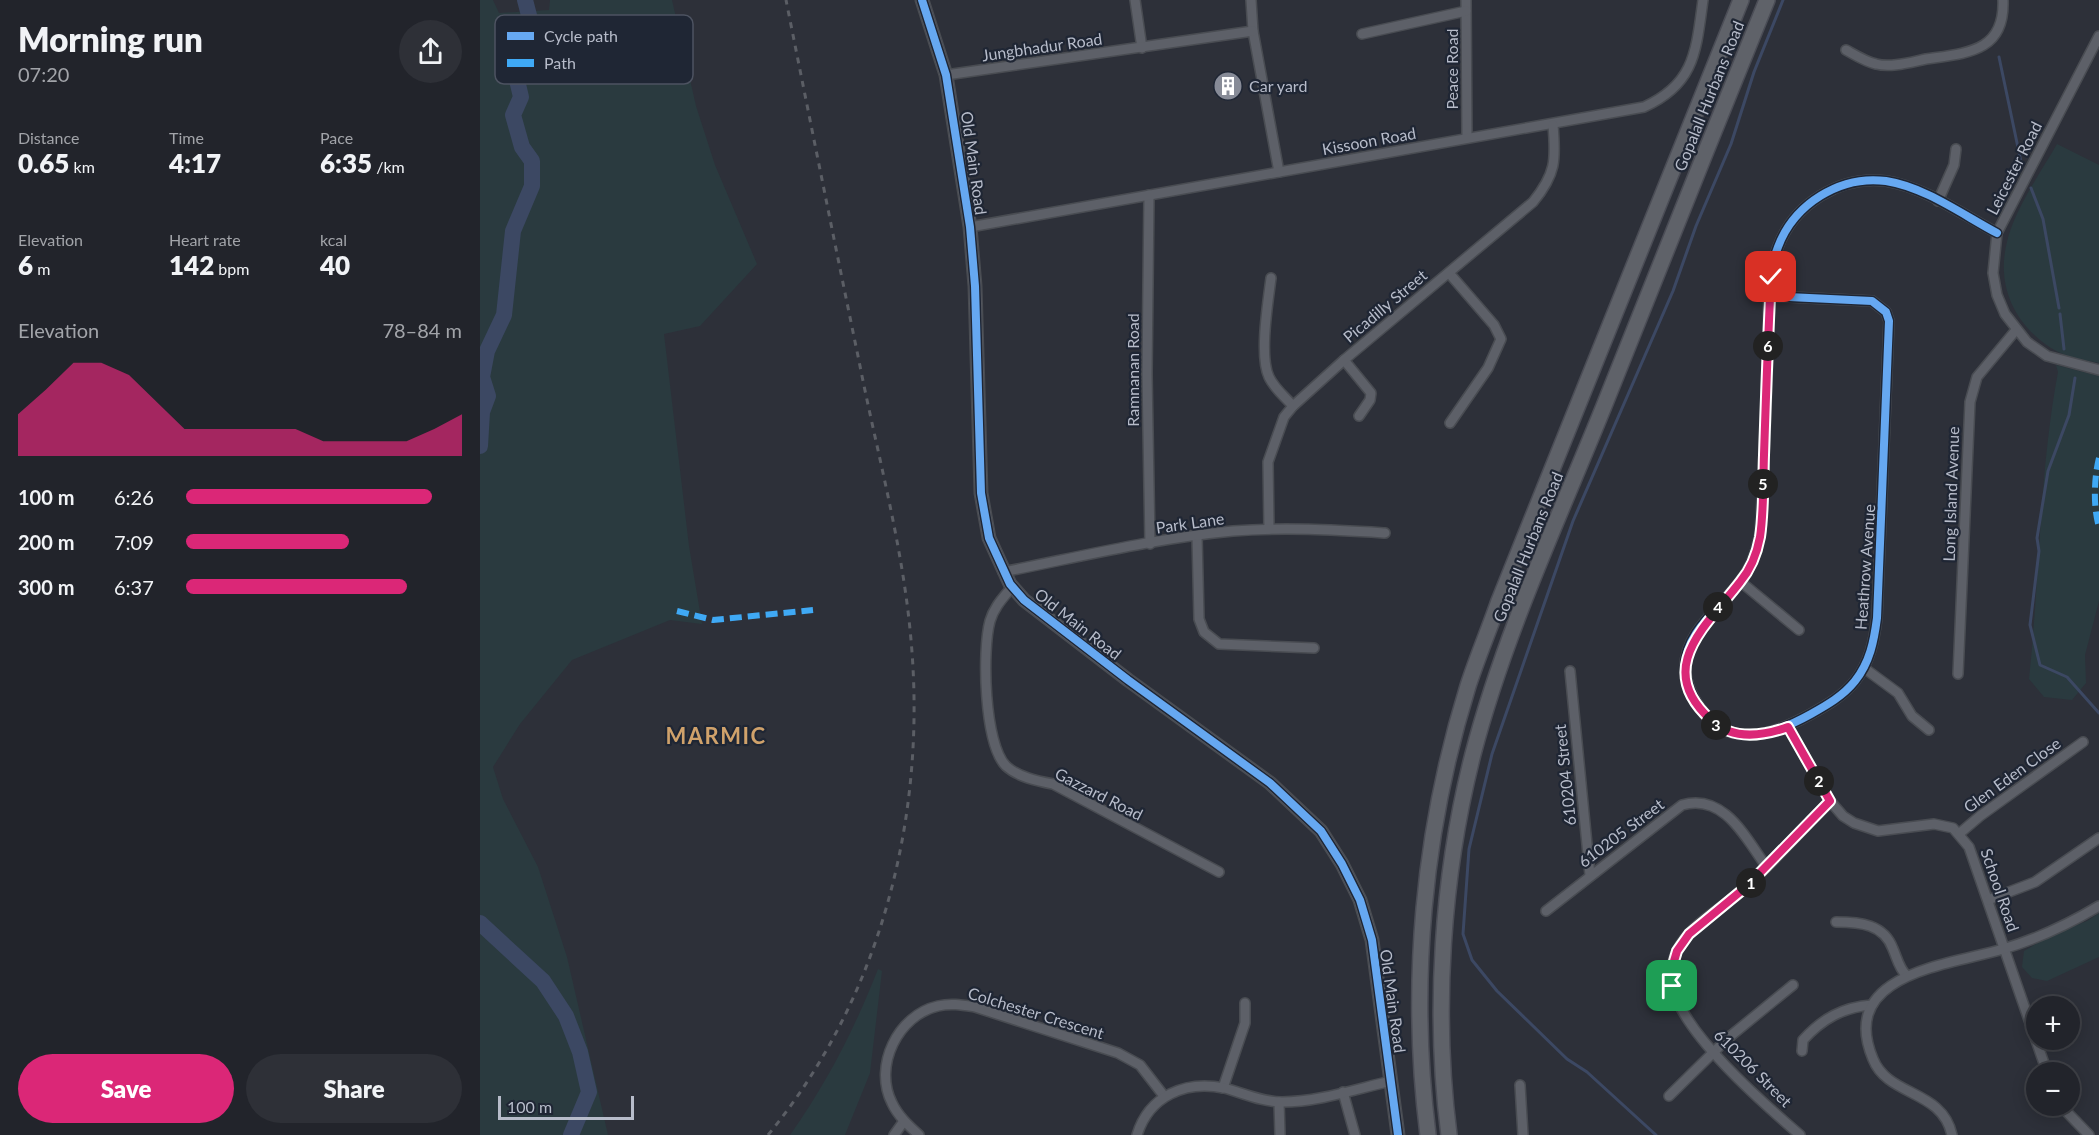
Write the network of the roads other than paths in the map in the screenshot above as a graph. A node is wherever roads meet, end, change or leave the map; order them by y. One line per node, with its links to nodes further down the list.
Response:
1 (922, 0): 15 (street, Old Main Road)
2 (1135, 0): 13 (street)
3 (1251, 0): 10 (street)
4 (1466, 0): 9 (street, Peace Road)
5 (1703, 0): 16 (street, Kissoon Road)
6 (1741, 0): 82 (main road, Gopalall Hurbans Road)
7 (1767, 0): 83 (main road, Gopalall Hurbans Road)
8 (2003, 0): 14 (street)
9 (1466, 11): 11 (street); 17 (street, Peace Road)
10 (1253, 31): 13 (street, Jungbhadur Road); 19 (street)
11 (1362, 34)
12 (2099, 36): 23 (street, Leicester Road)
13 (1142, 48): 15 (street, Jungbhadur Road)
14 (1846, 50)
15 (946, 75): 22 (street, Old Main Road)
16 (1553, 124): 17 (street, Kissoon Road); 24 (street, Picadilly Street)
17 (1467, 138): 19 (street, Kissoon Road)
18 (1956, 149): 21 (street)
19 (1279, 172): 20 (street, Kissoon Road)
20 (1149, 195): 22 (street, Kissoon Road); 36 (street, Ramnanan Road)
21 (1938, 201): 23 (street, Heathrow Avenue); 26 (street, Heathrow Avenue)
22 (970, 228): 37 (street, Old Main Road)
23 (1997, 233): 27 (street, Leicester Road)
24 (1449, 273): 28 (street, Picadilly Street); 32 (street)
25 (1271, 278): 30 (street)
26 (1770, 296): 38 (street, Heathrow Avenue); 42 (street, Heathrow Avenue)
27 (2016, 330): 29 (street, Leicester Road); 44 (street, Long Island Avenue)
28 (1344, 360): 30 (street, Picadilly Street); 31 (street)
29 (2099, 370)
30 (1293, 406): 33 (street, Picadilly Street)
31 (1359, 416)
32 (1450, 423)
33 (1269, 529): 34 (street, Park Lane); 35 (street, Park Lane)
34 (1384, 533)
35 (1197, 536): 36 (street, Park Lane); 41 (street)
36 (1150, 543): 37 (street, Park Lane)
37 (1003, 572): 39 (street, Old Main Road)
38 (1741, 582): 40 (street); 45 (street, Heathrow Avenue)
39 (1012, 587): 52 (street, Gazzard Road); 66 (street, Old Main Road)
40 (1799, 630)
41 (1314, 648)
42 (1864, 668): 45 (street, Heathrow Avenue); 46 (street)
43 (1570, 672): 53 (street, 610204 Street)
44 (1958, 674)
45 (1788, 727): 48 (street)
46 (1929, 730)
47 (2083, 742): 49 (street, Glen Eden Close)
48 (1830, 801): 49 (street); 51 (street, 610206 Street)
49 (1960, 833): 54 (street, School Road)
50 (2099, 838): 54 (street)
51 (1766, 866): 53 (street, 610205 Street); 64 (street, 610206 Street)
52 (1219, 872)
53 (1590, 876): 56 (street, 610205 Street)
54 (1988, 900): 58 (street, School Road)
55 (2099, 906): 58 (street)
56 (1546, 911)
57 (1836, 922): 59 (street)
58 (2004, 949): 59 (street); 65 (street, School Road)
59 (1906, 975): 62 (street)
60 (1793, 985): 64 (street)
61 (1245, 1003): 68 (street)
62 (1872, 1005): 63 (street); 86 (street)
63 (1802, 1052)
64 (1713, 1053): 71 (street); 75 (street, 610206 Street)
65 (2044, 1062)
66 (1391, 1082): 69 (street); 81 (street, Old Main Road)
67 (1520, 1085): 84 (street)
68 (1223, 1088): 70 (street); 72 (street)
69 (1343, 1092): 72 (street); 80 (street)
70 (1164, 1096): 74 (street, Colchester Crescent); 78 (street)
71 (1669, 1096)
72 (1280, 1102): 79 (street)
73 (2070, 1116): 87 (street)
74 (904, 1121): 76 (street); 77 (street, Colchester Crescent)
75 (1789, 1132): 85 (street, 610206 Street)
76 (894, 1135)
77 (919, 1135)
78 (1137, 1135)
79 (1280, 1135)
80 (1355, 1135)
81 (1398, 1135)
82 (1428, 1135)
83 (1449, 1135)
84 (1523, 1135)
85 (1800, 1135)
86 (1952, 1135)
87 (2089, 1135)

